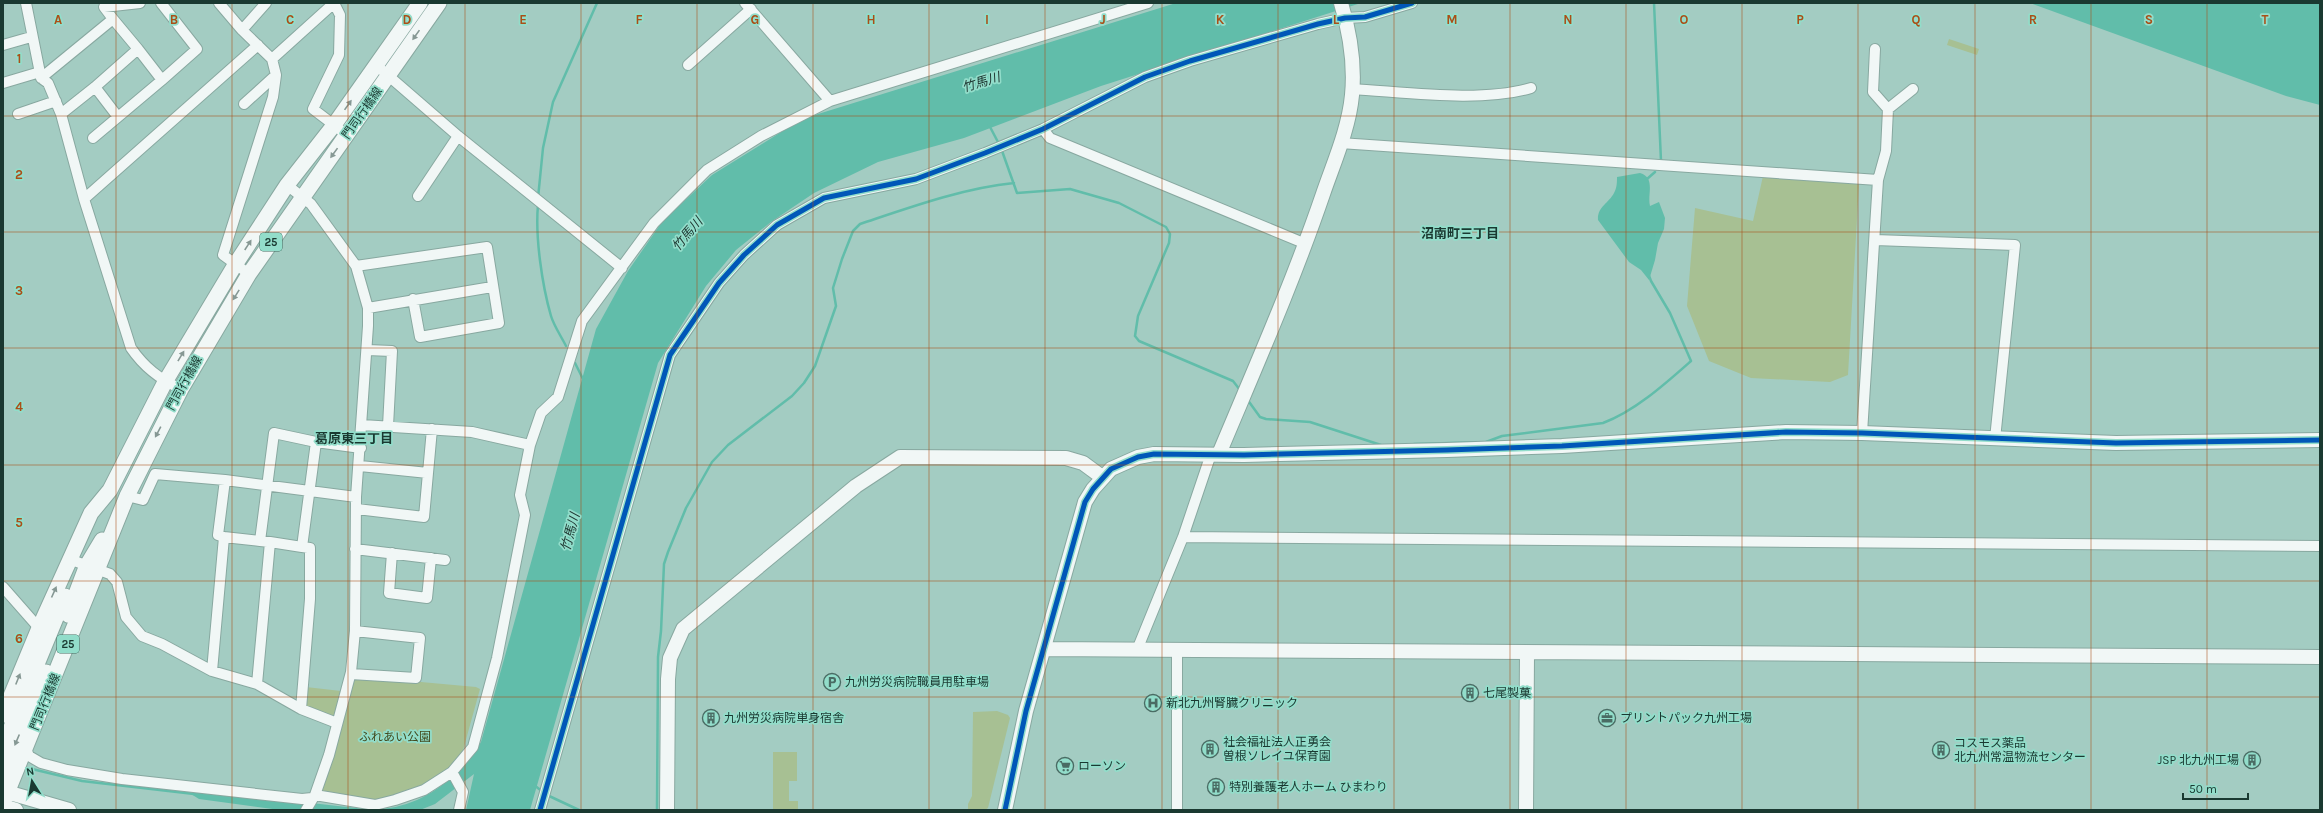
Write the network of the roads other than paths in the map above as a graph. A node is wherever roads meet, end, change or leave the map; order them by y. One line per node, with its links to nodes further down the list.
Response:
1 (26, 3): 16 (street)
2 (140, 3): 11 (street)
3 (162, 3): 27 (street)
4 (220, 3): 15 (street)
5 (266, 3): 15 (street)
6 (334, 3): 21 (street); 40 (street)
7 (420, 3): 22 (main road, 門司行橋線 / 25)
8 (438, 3): 26 (main road, 門司行橋線 / 25, one-way to 26)
9 (1148, 3): 34 (street)
10 (1412, 3): 13 (street)
11 (103, 5): 14 (street)
12 (748, 6): 23 (street); 34 (street)
13 (1343, 11): 31 (street); 41 (street)
14 (113, 19): 19 (street); 24 (street)
15 (242, 30): 18 (street)
16 (31, 37): 17 (street); 24 (street)
17 (3, 45)
18 (258, 45): 21 (street); 50 (street)
19 (138, 49): 27 (street); 29 (street)
20 (1875, 49): 36 (street)
21 (272, 59): 25 (street)
22 (376, 65): 26 (street); 40 (main road, 門司行橋線 / 25, one-way to 22)
23 (688, 65)
24 (40, 75): 28 (street); 33 (street)
25 (276, 75): 35 (street); 53 (street)
26 (389, 75): 42 (main road, 門司行橋線 / 25); 43 (street)
27 (162, 80): 39 (street)
28 (3, 83)
29 (95, 87): 38 (street); 39 (street)
30 (1530, 88): 31 (street)
31 (1352, 89): 45 (street)
32 (1913, 89): 36 (street)
33 (56, 101): 37 (street); 38 (street)
34 (830, 101): 55 (street)
35 (244, 104)
36 (1888, 109): 46 (street)
37 (18, 114)
38 (61, 114): 50 (street)
39 (118, 117): 44 (street)
40 (334, 124): 42 (street); 47 (main road, 門司行橋線 / 25)
41 (1043, 128): 52 (street); 116 (street)
42 (347, 135): 48 (main road, 門司行橋線 / 25, one-way to 48)
43 (458, 136): 49 (street); 55 (street)
44 (93, 138)
45 (1340, 144): 46 (street); 52 (street)
46 (1878, 180): 51 (street)
47 (287, 185): 48 (street); 53 (main road, 門司行橋線 / 25, one-way to 47)
48 (303, 196): 54 (street); 56 (main road, 門司行橋線 / 25)
49 (418, 196)
50 (84, 199): 61 (street)
51 (1875, 240): 66 (street); 67 (street)
52 (1306, 244): 72 (street)
53 (235, 265): 56 (street); 61 (main road, 門司行橋線 / 25, one-way to 53)
54 (356, 266): 57 (street); 59 (street)
55 (622, 268): 70 (street)
56 (250, 274): 62 (main road, 門司行橋線 / 25, one-way to 62)
57 (492, 287): 58 (street); 58 (street)
58 (413, 299): 59 (street)
59 (368, 308): 60 (street)
60 (367, 350): 63 (street); 64 (street)
61 (166, 382): 62 (street); 91 (main road, 門司行橋線 / 25)
62 (181, 389): 79 (main road, 門司行橋線 / 25, one-way to 79)
63 (362, 425): 64 (street); 71 (street)
64 (388, 426): 65 (street)
65 (432, 429): 70 (street); 74 (street)
66 (1862, 432): 67 (street); 72 (street)
67 (1995, 439): 68 (street)
68 (2320, 440)
69 (316, 442): 71 (street); 77 (street); 78 (street)
70 (530, 445): 109 (street)
71 (361, 448): 73 (street)
72 (1215, 454): 75 (street); 83 (street)
73 (360, 466): 74 (street); 80 (street)
74 (428, 473): 81 (street)
75 (1102, 477): 95 (street); 117 (street)
76 (225, 480): 77 (street); 79 (street); 82 (street)
77 (268, 485): 78 (street); 84 (street)
78 (310, 491): 80 (street); 86 (street)
79 (127, 496): 91 (main road, 門司行橋線 / 25)
80 (356, 497): 81 (street)
81 (357, 510): 87 (street)
82 (224, 537): 84 (street); 101 (street)
83 (1183, 537): 85 (street); 96 (street)
84 (265, 542): 86 (street); 103 (street)
85 (2320, 546)
86 (302, 547): 104 (street)
87 (355, 549): 88 (street); 94 (street)
88 (392, 553): 89 (street); 89 (street)
89 (431, 558): 90 (street)
90 (445, 560)
91 (83, 564): 93 (main road, 門司行橋線 / 25, one-way to 91); 100 (main road); 101 (street); 108 (main road, 門司行橋線 / 25)
92 (3, 587): 93 (street)
93 (39, 628): 105 (main road, 門司行橋線 / 25, one-way to 93)
94 (355, 631): 102 (street); 102 (street)
95 (1044, 649): 96 (street); 118 (street)
96 (1137, 650): 97 (street)
97 (1177, 651): 98 (street); 119 (street)
98 (1527, 654): 99 (street); 120 (street)
99 (2320, 657)
100 (43, 664): 107 (main road); 110 (main road, one-way to 110)
101 (212, 671): 103 (street)
102 (351, 674): 106 (street)
103 (257, 684): 104 (street)
104 (301, 709): 106 (street)
105 (3, 715)
106 (337, 723): 112 (street)
107 (3, 747)
108 (26, 749): 111 (main road, 門司行橋線 / 25); 112 (street)
109 (452, 772): 112 (street); 115 (street)
110 (3, 775)
111 (4, 798): 113 (street); 114 (street)
112 (311, 801)
113 (16, 810)
114 (69, 810)
115 (459, 810)
116 (540, 810)
117 (667, 810)
118 (1005, 810)
119 (1177, 810)
120 (1526, 810)

